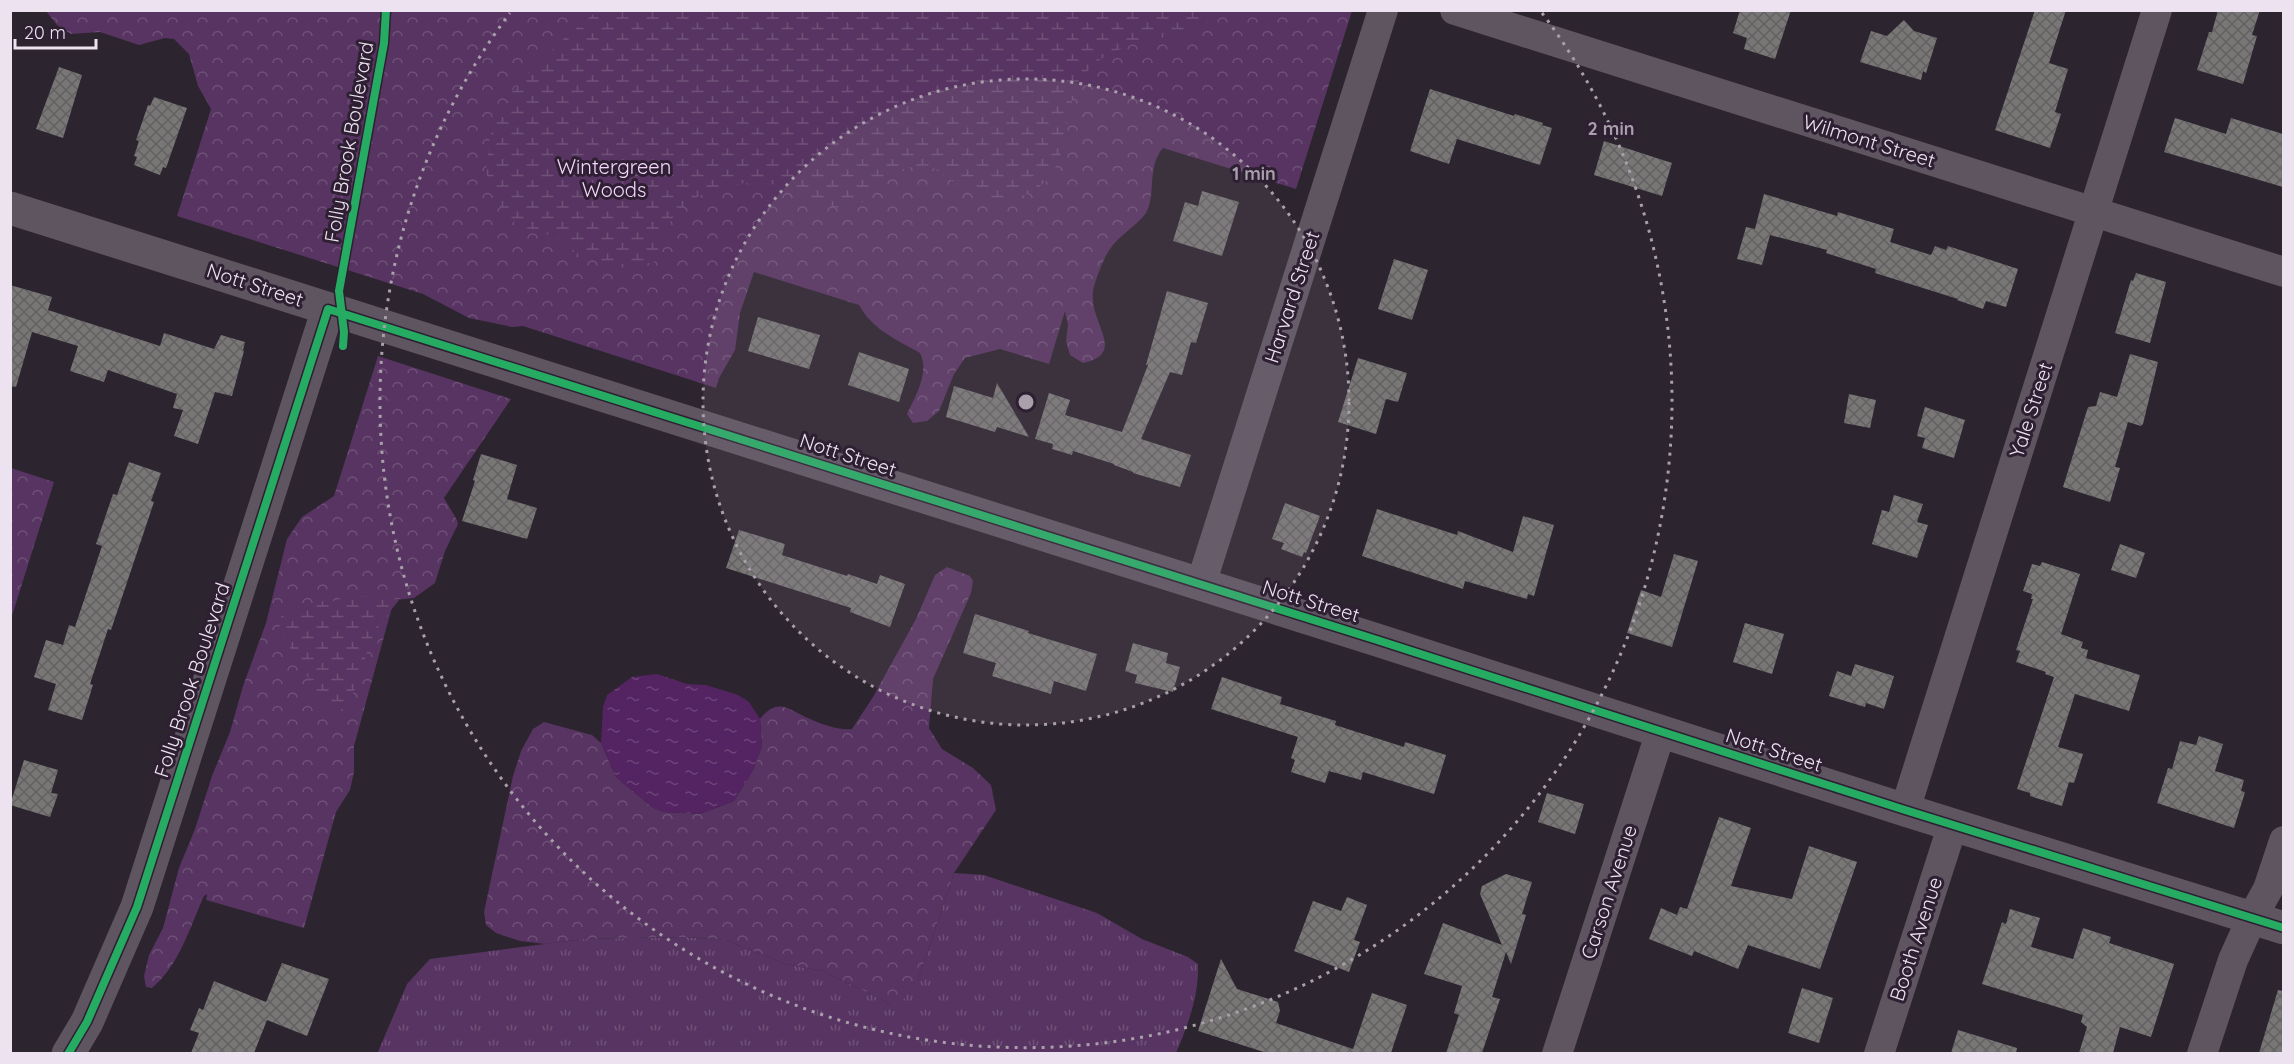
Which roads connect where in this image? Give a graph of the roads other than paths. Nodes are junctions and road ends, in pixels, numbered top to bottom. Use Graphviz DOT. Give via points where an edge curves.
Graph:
graph roads {
  1 [pos="1383,10"];
  2 [pos="1455,10"];
  3 [pos="2157,10"];
  4 [pos="10,208"];
  5 [pos="2094,212"];
  6 [pos="2283,272"];
  7 [pos="328,309"];
  8 [pos="1201,584"];
  9 [pos="1661,731"];
  10 [pos="1905,810"];
  11 [pos="1953,824"];
  12 [pos="2283,841"];
  13 [pos="2252,918"];
  14 [pos="2283,928"];
  15 [pos="68,1053"];
  16 [pos="1557,1053"];
  17 [pos="1879,1053"];
  18 [pos="2202,1053"];
  1 -- 8 [label="street, Harvard Street"];
  2 -- 5 [label="street, Wilmont Street"];
  3 -- 5 [label="street, Yale Street"];
  4 -- 7 [label="street, Nott Street"];
  5 -- 6 [label="street, Wilmont Street"];
  5 -- 10 [label="street, Yale Street"];
  7 -- 8 [label="street, Nott Street"];
  7 -- 15 [label="street, Folly Brook Boulevard" via="137,907 87,1022"];
  8 -- 9 [label="street, Nott Street"];
  9 -- 10 [label="street, Nott Street"];
  9 -- 16 [label="street, Carson Avenue"];
  10 -- 11 [label="street, Nott Street"];
  11 -- 13 [label="street, Nott Street"];
  11 -- 17 [label="street, Booth Avenue"];
  12 -- 13 [label="street" via="2268,889"];
  13 -- 14 [label="street, Nott Street"];
  13 -- 18 [label="street"];
}
